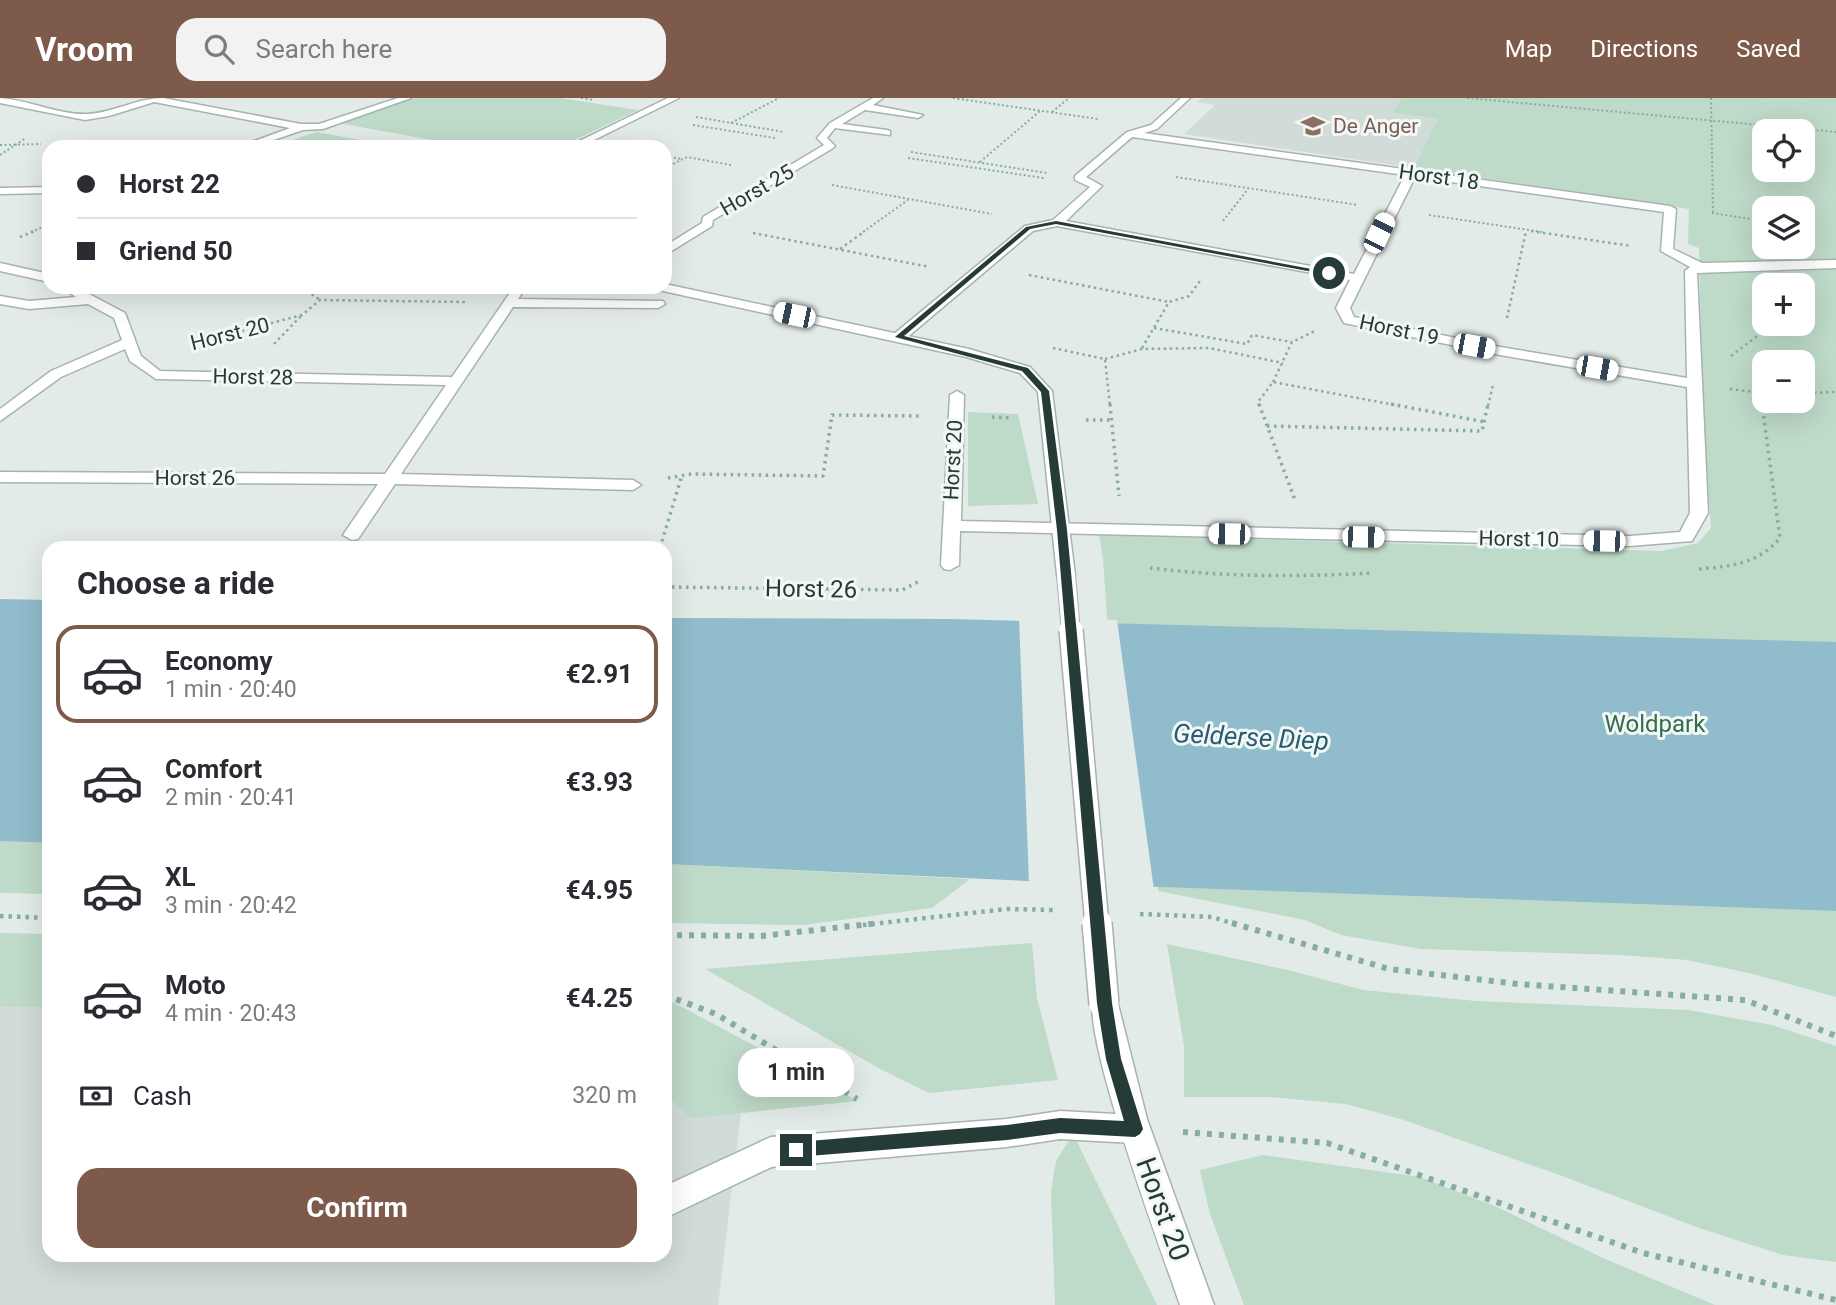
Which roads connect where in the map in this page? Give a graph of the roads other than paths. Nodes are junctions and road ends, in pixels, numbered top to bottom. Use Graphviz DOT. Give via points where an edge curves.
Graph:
graph roads {
  1 [pos="407,98"];
  2 [pos="676,98"];
  3 [pos="879,98"];
  4 [pos="1186,98"];
  5 [pos="156,99"];
  6 [pos="0,100"];
  7 [pos="865,107"];
  8 [pos="918,115"];
  9 [pos="833,125"];
  10 [pos="302,127"];
  11 [pos="887,133"];
  12 [pos="1130,134"];
  13 [pos="264,140"];
  14 [pos="587,140"];
  15 [pos="1412,173"];
  16 [pos="42,190"];
  17 [pos="0,191"];
  18 [pos="1056,223"];
  19 [pos="672,247"];
  20 [pos="1836,264"];
  21 [pos="0,267"];
  22 [pos="1700,267"];
  23 [pos="42,276"];
  24 [pos="1357,278"];
  25 [pos="672,289"];
  26 [pos="79,294"];
  27 [pos="515,294"];
  28 [pos="0,300"];
  29 [pos="90,300"];
  30 [pos="509,303"];
  31 [pos="658,304"];
  32 [pos="899,337"];
  33 [pos="128,342"];
  34 [pos="456,381"];
  35 [pos="1694,384"];
  36 [pos="957,395"];
  37 [pos="0,416"];
  38 [pos="0,477"];
  39 [pos="390,479"];
  40 [pos="633,485"];
  41 [pos="950,526"];
  42 [pos="1062,530"];
  43 [pos="352,536"];
  44 [pos="950,565"];
  45 [pos="1135,1129"];
  46 [pos="672,1199"];
  47 [pos="1197,1305"];
  1 -- 10 [label="street" via="320,127"];
  2 -- 14 [label="street"];
  3 -- 7 [label="street"];
  4 -- 12 [label="street" via="1154,127"];
  5 -- 6 [label="street" via="85,117"];
  5 -- 10 [label="street"];
  7 -- 8 [label="street"];
  7 -- 9 [label="street"];
  9 -- 11 [label="street"];
  9 -- 19 [label="street, Horst 25" via="822,138 830,146 707,219 708,224"];
  10 -- 13 [label="street"];
  12 -- 15 [label="street, Horst 18"];
  12 -- 18 [label="street" via="1079,178 1097,186"];
  15 -- 22 [label="street, Horst 18" via="1670,209 1667,251"];
  15 -- 24 [label="street, Horst 19"];
  16 -- 17 [label="street"];
  18 -- 24 [label="street"];
  18 -- 32 [label="street" via="1028,228"];
  20 -- 22 [label="street"];
  21 -- 23 [label="street"];
  22 -- 35 [label="street, Horst 10" via="1691,271"];
  24 -- 35 [label="street, Horst 19" via="1343,308 1349,320"];
  25 -- 32 [label="street, Horst 20"];
  26 -- 29 [label="street"];
  27 -- 30 [label="street"];
  28 -- 29 [label="street" via="29,305"];
  29 -- 33 [label="street" via="120,316"];
  30 -- 31 [label="street"];
  30 -- 34 [label="street"];
  32 -- 42 [label="street, Horst 20" via="1025,370 1045,391"];
  33 -- 34 [label="street, Horst 28" via="135,358 156,375"];
  33 -- 37 [label="street" via="56,374"];
  34 -- 39 [label="street"];
  35 -- 42 [label="street, Horst 10" via="1699,513 1686,537 1630,541"];
  36 -- 41 [label="street, Horst 20"];
  38 -- 39 [label="street, Horst 26"];
  39 -- 40 [label="street, Horst 26"];
  39 -- 43 [label="street"];
  41 -- 42 [label="street, Horst 20"];
  41 -- 44 [label="street, Horst 20"];
  42 -- 45 [label="street, Horst 20, bridge" via="1104,1003 1114,1059"];
  45 -- 46 [label="street" via="1060,1125 771,1152"];
  45 -- 47 [label="street, Horst 20"];
}
